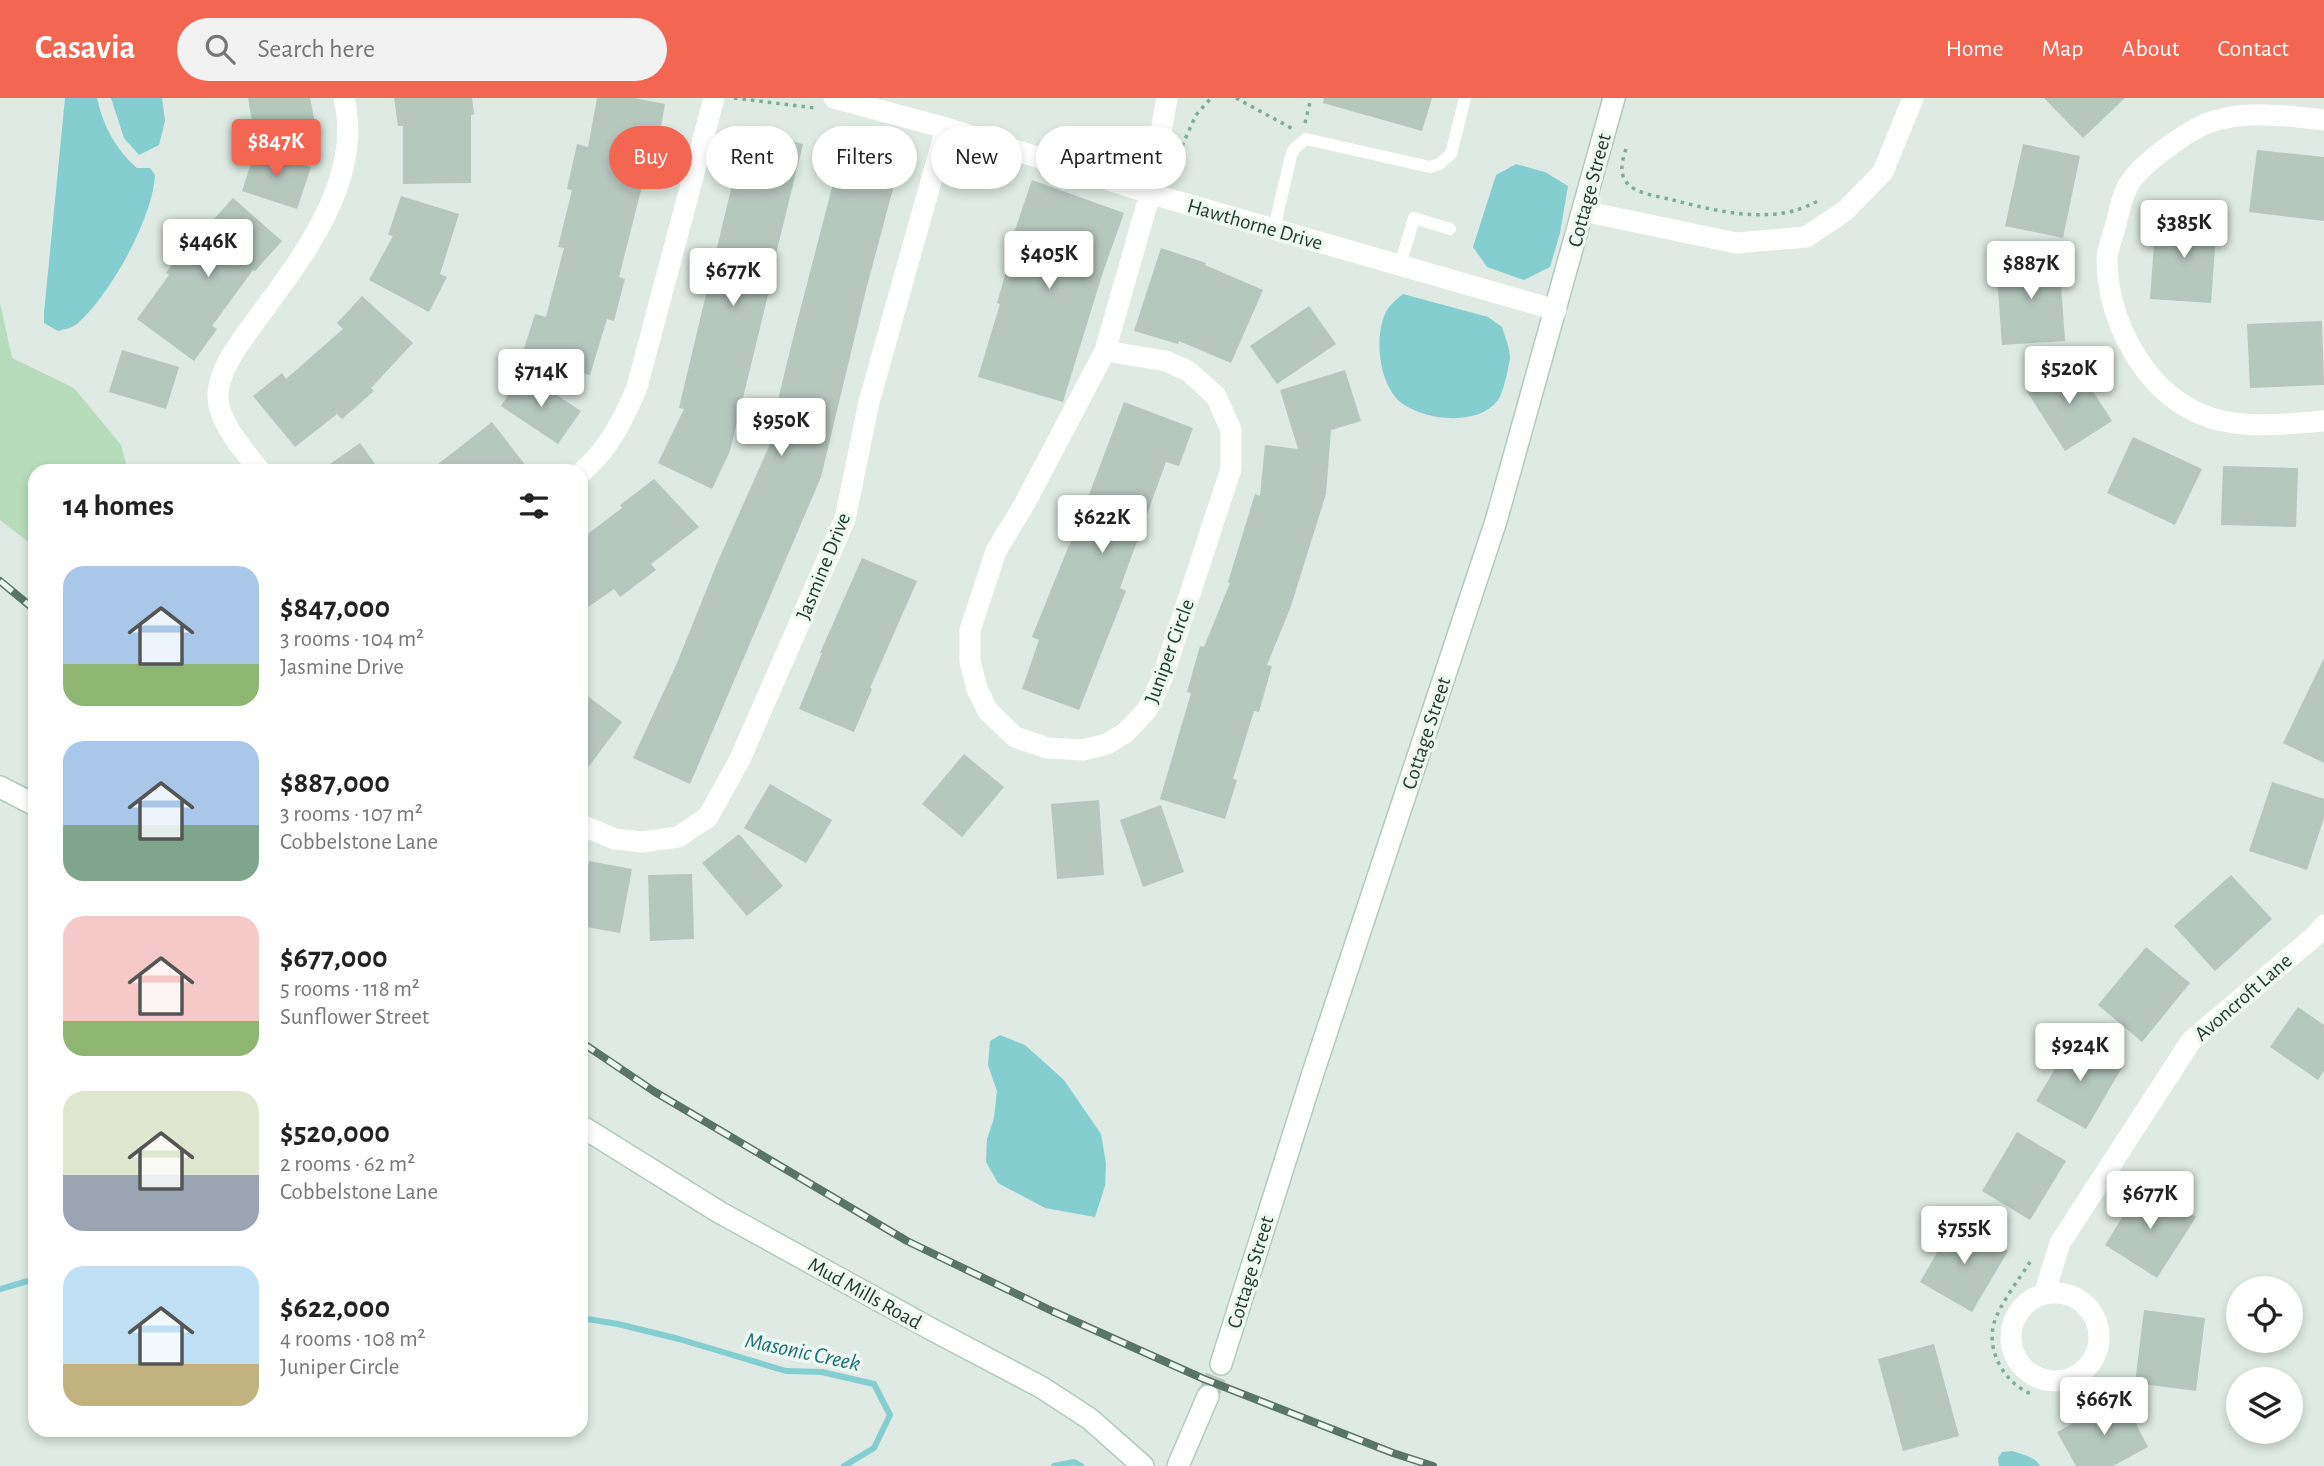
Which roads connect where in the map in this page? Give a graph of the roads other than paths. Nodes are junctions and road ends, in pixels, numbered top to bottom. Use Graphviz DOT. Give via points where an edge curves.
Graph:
graph roads {
  1 [pos="344,98"];
  2 [pos="714,98"];
  3 [pos="1167,98"];
  4 [pos="1465,98"];
  5 [pos="1614,98"];
  6 [pos="1913,98"];
  7 [pos="831,104"];
  8 [pos="2324,120"];
  9 [pos="936,126"];
  10 [pos="1022,153"];
  11 [pos="931,181"];
  12 [pos="1150,194"];
  13 [pos="1583,211"];
  14 [pos="1274,229"];
  15 [pos="1450,229"];
  16 [pos="1400,265"];
  17 [pos="1556,310"];
  18 [pos="1105,351"];
  19 [pos="2324,422"];
  20 [pos="256,464"];
  21 [pos="588,467"];
  22 [pos="0,788"];
  23 [pos="28,802"];
  24 [pos="588,828"];
  25 [pos="2324,925"];
  26 [pos="588,1130"];
  27 [pos="2045,1292"];
  28 [pos="1221,1364"];
  29 [pos="1208,1396"];
  30 [pos="1143,1466"];
  31 [pos="1178,1466"];
  1 -- 20 [label="street" via="347,148 334,195 308,249 223,372 218,394 224,420"];
  2 -- 21 [label="street" via="637,387 618,431"];
  3 -- 12 [label="street, Juniper Circle"];
  4 -- 14 [label="lane" via="1451,154 1430,167 1306,139 1291,156"];
  5 -- 13 [label="street, Cottage Street"];
  6 -- 13 [label="street" via="1883,172 1845,211 1806,237 1735,243"];
  7 -- 9 [label="street, Hawthorne Drive"];
  8 -- 19 [label="street" via="2241,114 2207,123 2170,146 2128,185 2107,257 2116,315 2131,347 2147,372 2173,397 2199,413 2249,426"];
  10 -- 12 [label="street, Hawthorne Drive"];
  11 -- 24 [label="street, Jasmine Drive" via="869,402 845,519 740,759 708,817 678,837 642,842 615,839"];
  12 -- 14 [label="street, Hawthorne Drive"];
  12 -- 18 [label="street, Juniper Circle"];
  13 -- 17 [label="street, Cottage Street"];
  14 -- 16 [label="street, Hawthorne Drive"];
  15 -- 16 [label="lane" via="1414,218"];
  16 -- 17 [label="street, Hawthorne Drive"];
  17 -- 28 [label="street, Cottage Street" via="1496,521"];
  18 -- 18 [label="street, Juniper Circle" via="1166,361 1188,371 1216,396 1231,430 1231,469 1163,680 1147,710 1107,744 1083,750 1047,748 1015,737 988,711 970,662 970,630 996,551"];
  22 -- 23 [label="street"];
  25 -- 27 [label="street, Avoncroft Lane" via="2191,1041 2060,1243"];
  26 -- 30 [label="street, Mud Mills Road" via="719,1212 1041,1387 1090,1419"];
  27 -- 27 [label="street" via="2074,1297 2086,1305 2099,1331 2094,1359 2073,1378 2059,1382 2030,1374 2012,1351 2013,1322 2021,1309"];
  29 -- 31 [label="street"];
}
